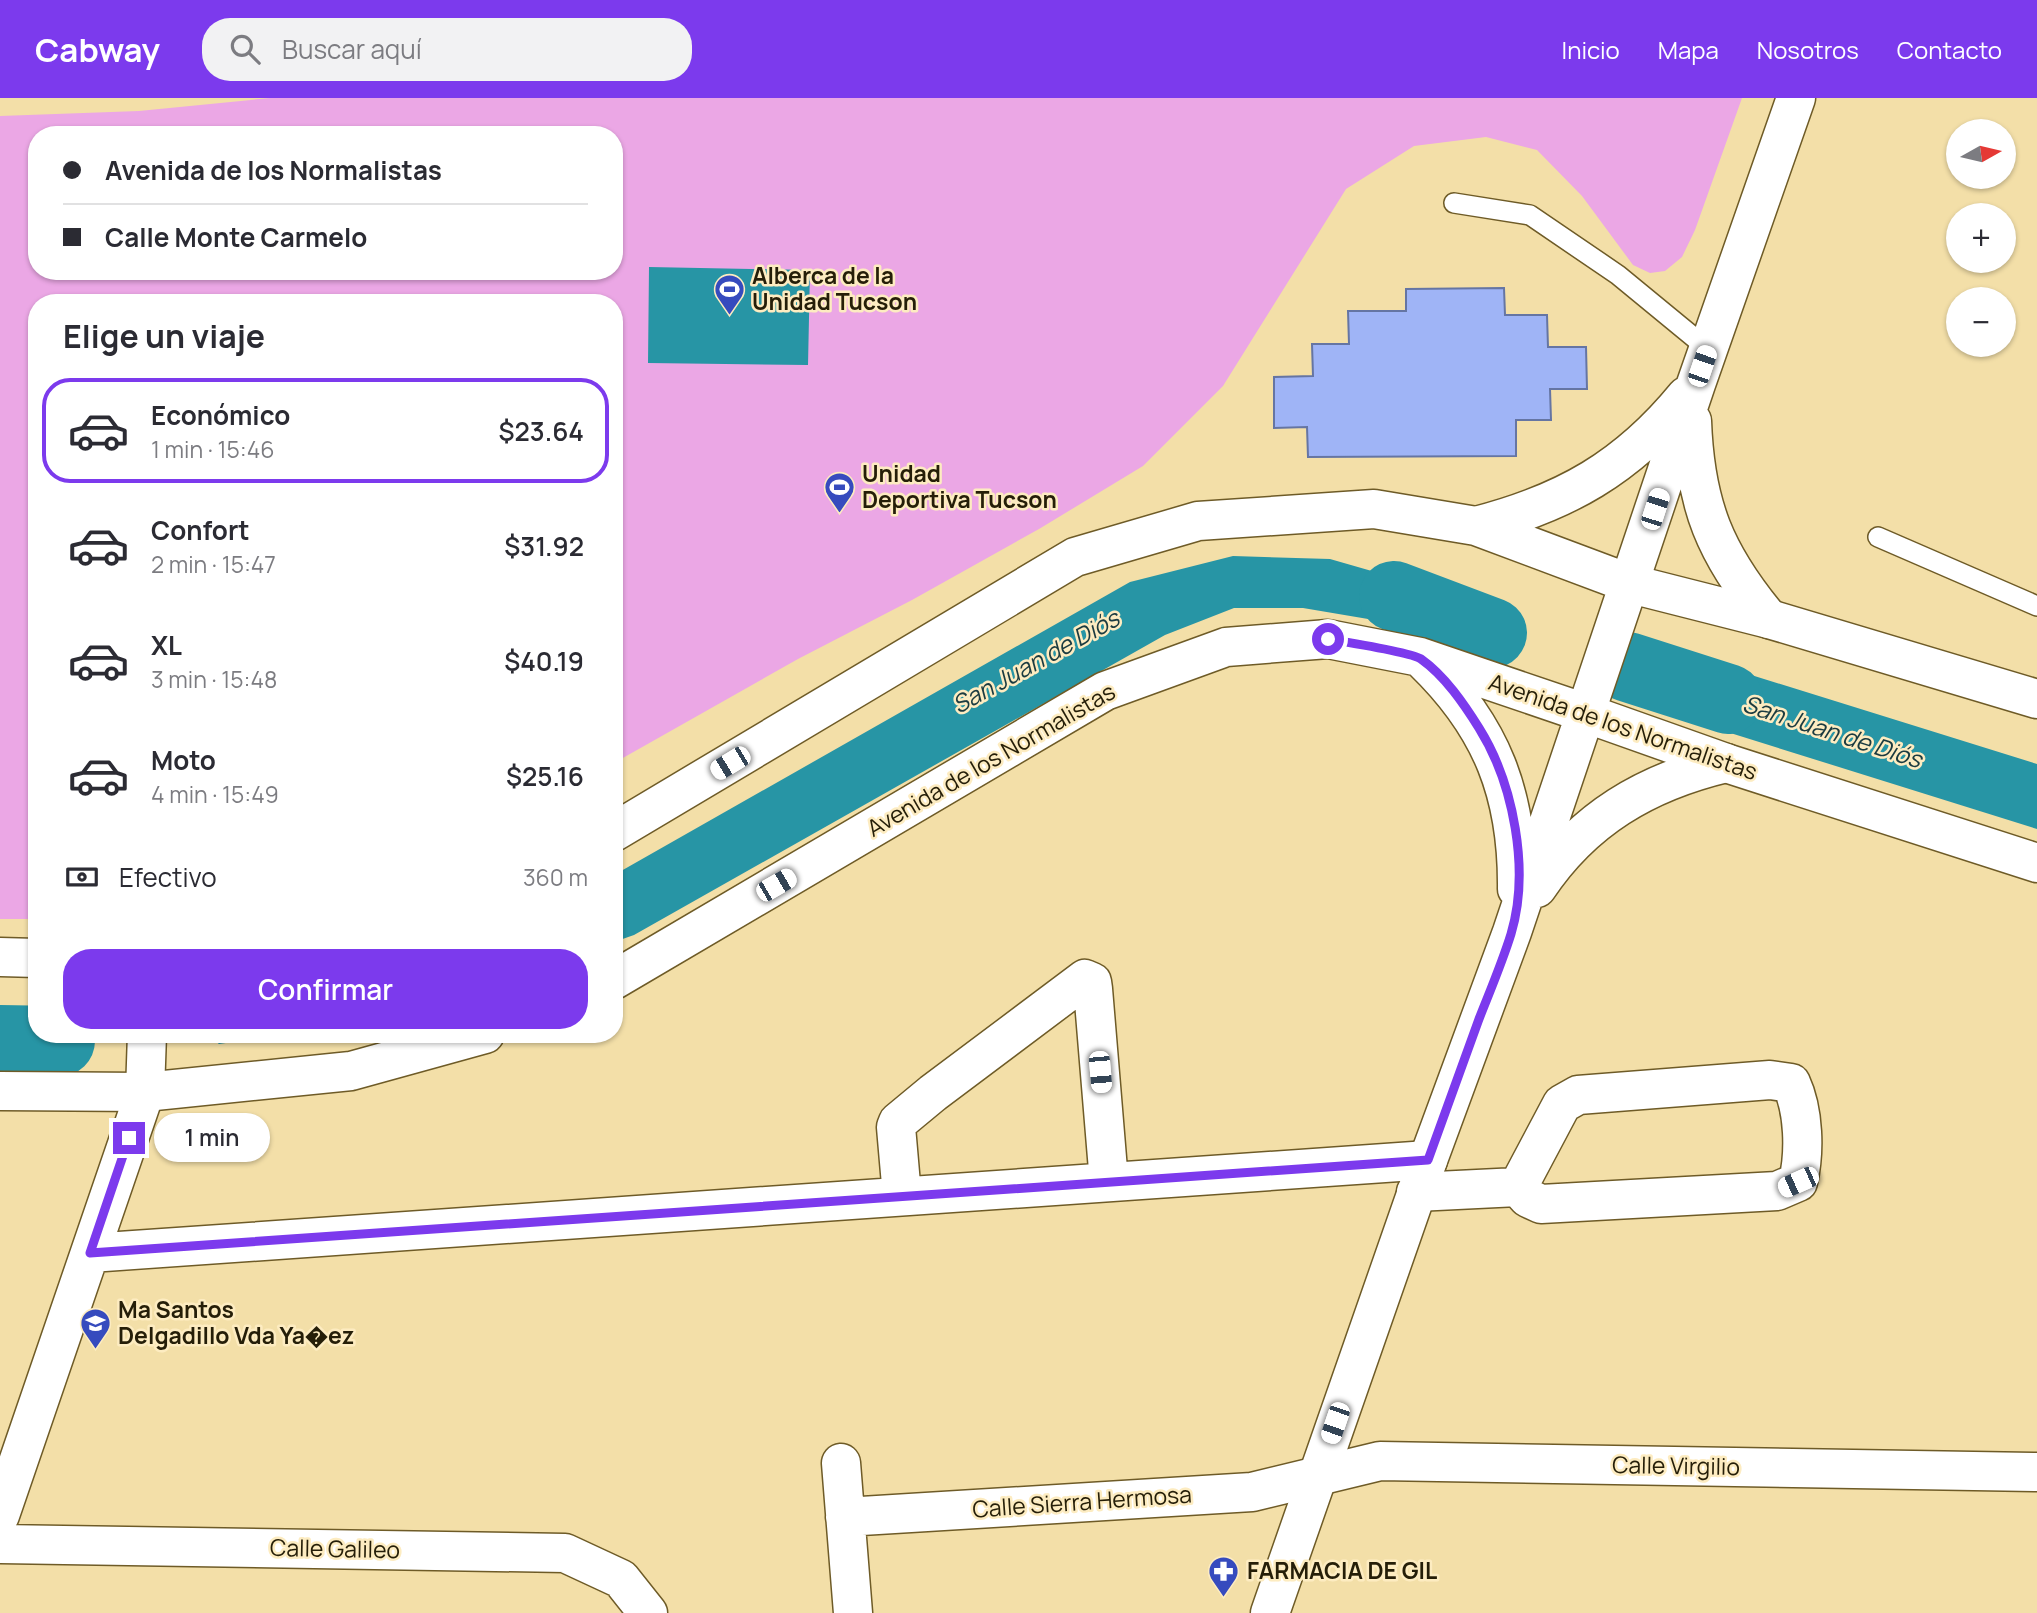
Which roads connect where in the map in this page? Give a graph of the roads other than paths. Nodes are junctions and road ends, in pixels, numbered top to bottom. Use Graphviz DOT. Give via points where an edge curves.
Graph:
graph roads {
  1 [pos="1797,98"];
  2 [pos="1454,203"];
  3 [pos="1702,366"];
  4 [pos="1476,526"];
  5 [pos="1878,537"];
  6 [pos="1631,584"];
  7 [pos="2037,606"];
  8 [pos="1769,619"];
  9 [pos="1420,657"];
  10 [pos="2037,699"];
  11 [pos="1585,713"];
  12 [pos="1726,763"];
  13 [pos="623,827"];
  14 [pos="2037,863"];
  15 [pos="1511,932"];
  16 [pos="0,957"];
  17 [pos="28,958"];
  18 [pos="623,974"];
  19 [pos="147,1043"];
  20 [pos="459,1043"];
  21 [pos="0,1091"];
  22 [pos="145,1092"];
  23 [pos="1422,1176"];
  24 [pos="1109,1182"];
  25 [pos="1518,1187"];
  26 [pos="902,1196"];
  27 [pos="90,1253"];
  28 [pos="841,1463"];
  29 [pos="2037,1472"];
  30 [pos="1317,1475"];
  31 [pos="0,1515"];
  32 [pos="845,1517"];
  33 [pos="0,1544"];
  34 [pos="648,1613"];
  35 [pos="853,1613"];
  36 [pos="1270,1613"];
  1 -- 3 [label="street"];
  2 -- 3 [label="lane" via="1530,215 1618,275"];
  3 -- 4 [label="street" via="1668,418 1600,476 1520,515"];
  3 -- 6 [label="street"];
  3 -- 8 [label="street" via="1692,418 1698,488 1724,557"];
  4 -- 6 [label="street"];
  4 -- 13 [label="street" via="1374,509 1198,521 1075,557"];
  5 -- 7 [label="lane"];
  6 -- 8 [label="street"];
  6 -- 11 [label="street"];
  8 -- 10 [label="street"];
  9 -- 11 [label="street, Avenida de los Normalistas"];
  9 -- 15 [label="street" via="1467,710 1500,772 1518,851"];
  9 -- 18 [label="street, Avenida de los Normalistas" via="1328,639 1226,647 1105,691"];
  11 -- 12 [label="street, Avenida de los Normalistas"];
  11 -- 15 [label="street"];
  12 -- 14 [label="street, Avenida de los Normalistas"];
  12 -- 15 [label="street" via="1660,783 1600,819 1549,870"];
  15 -- 23 [label="street"];
  16 -- 17 [label="street"];
  19 -- 22 [label="street"];
  20 -- 22 [label="street" via="351,1071"];
  21 -- 22 [label="street"];
  22 -- 27 [label="street"];
  23 -- 24 [label="street"];
  23 -- 25 [label="street"];
  23 -- 30 [label="street"];
  24 -- 26 [label="street"];
  24 -- 26 [label="street" via="1093,989 1085,979 898,1122"];
  25 -- 25 [label="street" via="1541,1204 1777,1191 1798,1182 1800,1174 1799,1100 1791,1083 1770,1080 1578,1095 1562,1104"];
  26 -- 27 [label="street"];
  27 -- 31 [label="street"];
  28 -- 32 [label="street"];
  29 -- 30 [label="street, Calle Virgilio" via="1380,1461"];
  30 -- 32 [label="street, Calle Sierra Hermosa" via="1252,1492"];
  30 -- 36 [label="street"];
  32 -- 35 [label="street"];
  33 -- 34 [label="street, Calle Galileo" via="565,1553 621,1579"];
}
